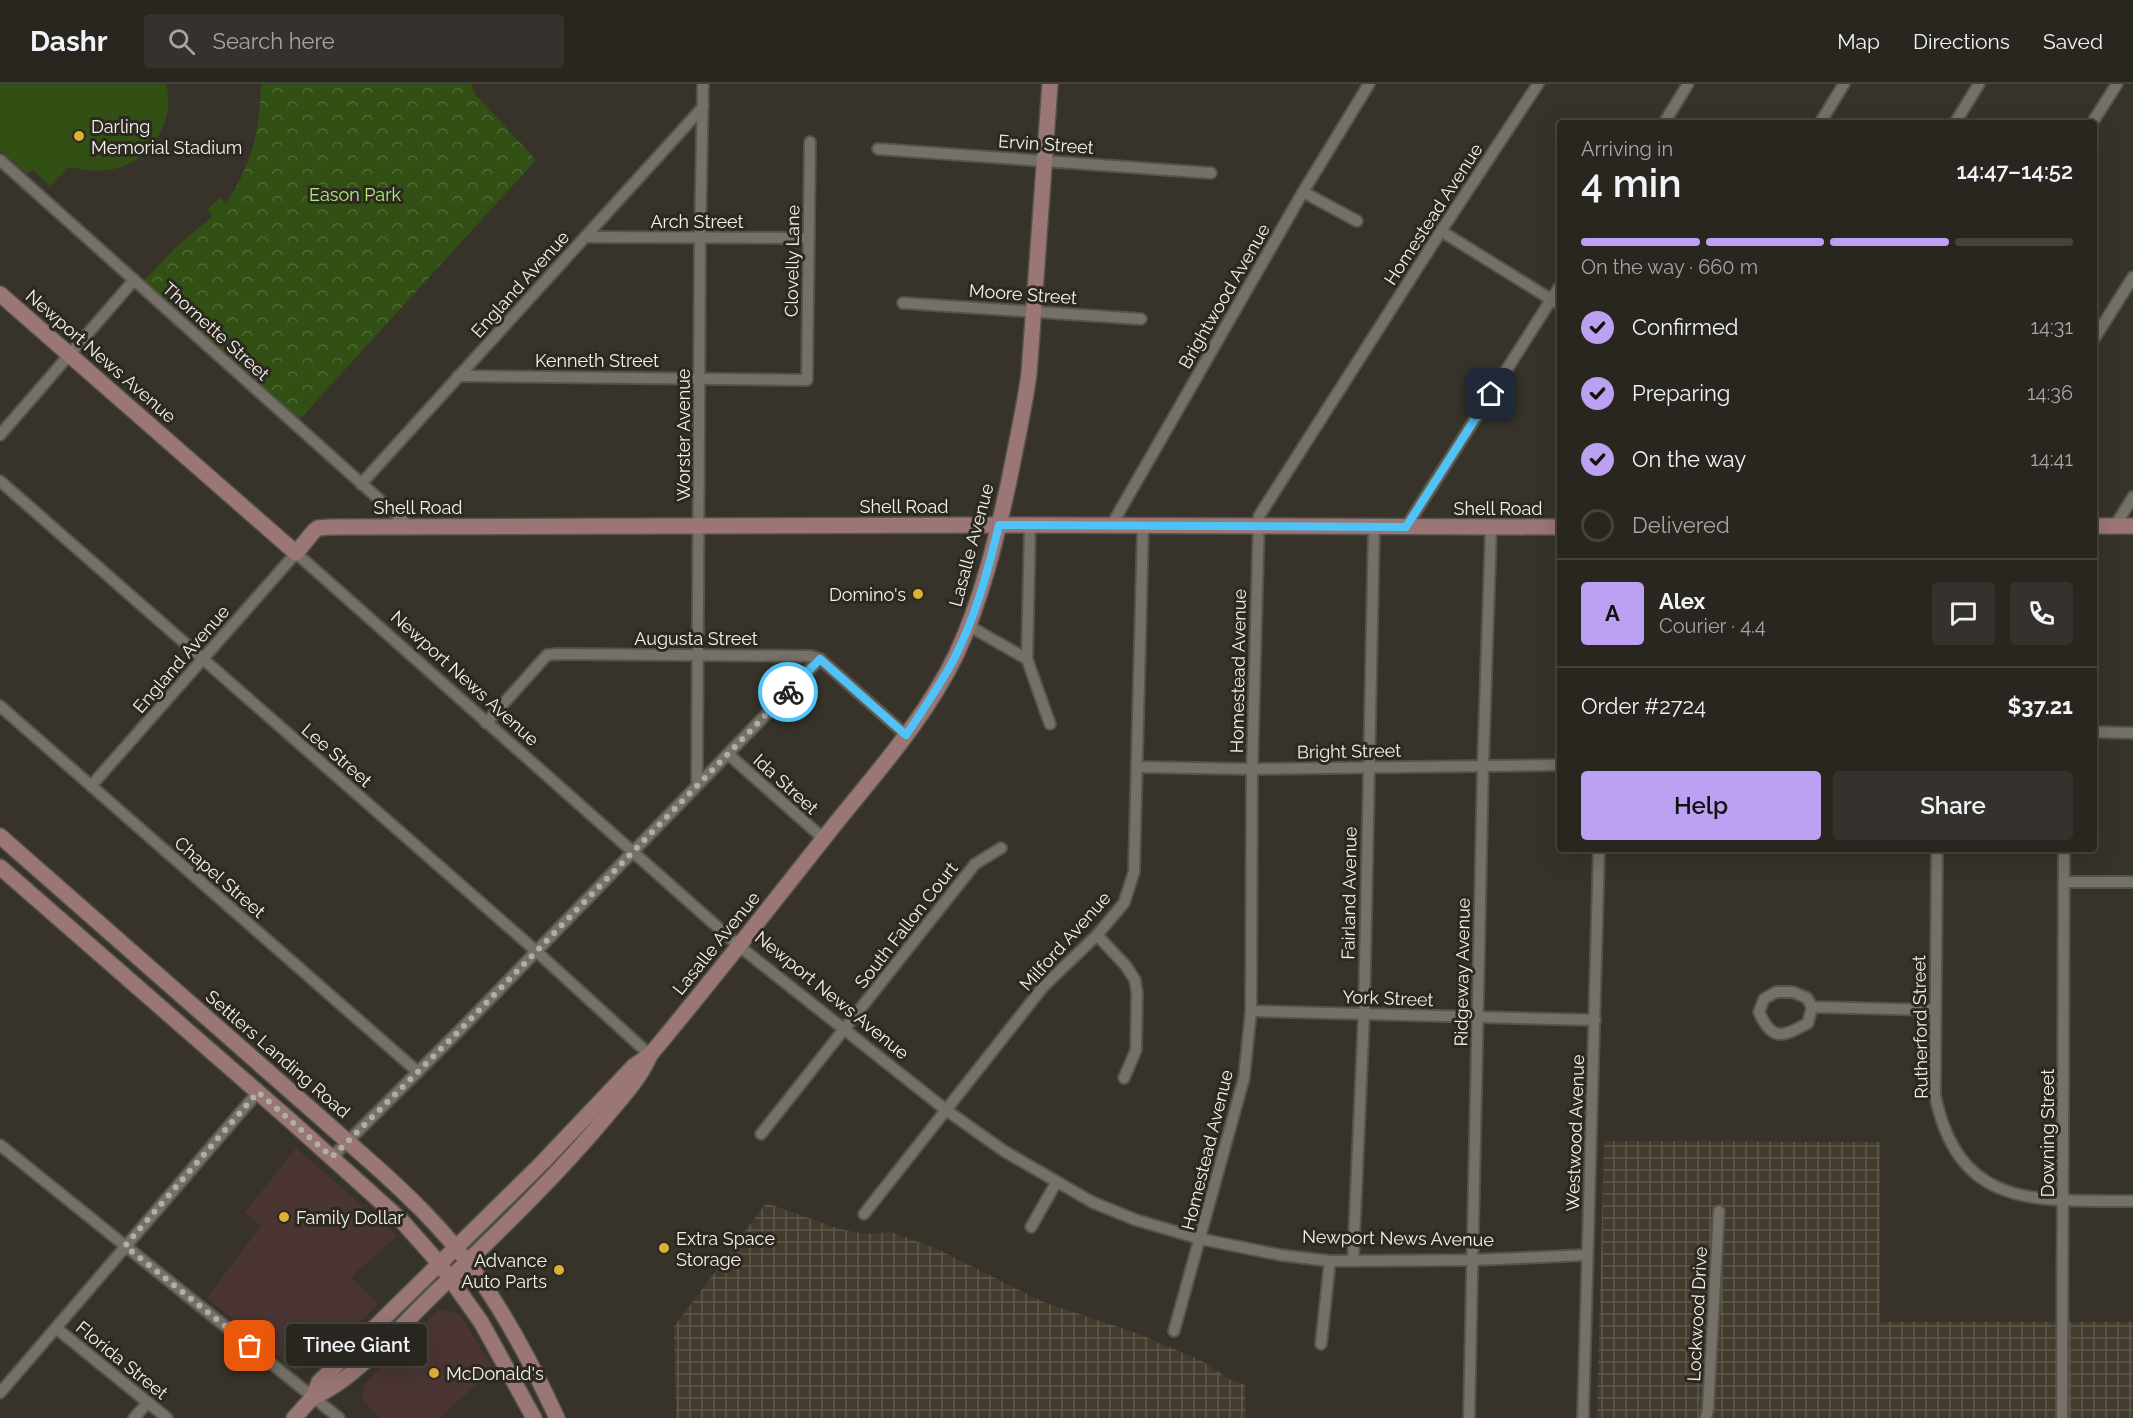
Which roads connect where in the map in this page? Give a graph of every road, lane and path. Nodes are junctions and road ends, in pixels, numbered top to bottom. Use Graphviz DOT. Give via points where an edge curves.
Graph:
graph roads {
  1 [pos="703,84"];
  2 [pos="1050,84"];
  3 [pos="1369,84"];
  4 [pos="1538,84"];
  5 [pos="1688,84"];
  6 [pos="1844,84"];
  7 [pos="1979,84"];
  8 [pos="2116,84"];
  9 [pos="703,108"];
  10 [pos="1666,120"];
  11 [pos="1822,120"];
  12 [pos="1957,120"];
  13 [pos="2094,120"];
  14 [pos="810,142"];
  15 [pos="878,149"];
  16 [pos="0,160"];
  17 [pos="1043,161"];
  18 [pos="1211,173"];
  19 [pos="1303,192"];
  20 [pos="1357,221"];
  21 [pos="1441,231"];
  22 [pos="585,237"];
  23 [pos="700,238"];
  24 [pos="809,238"];
  25 [pos="2133,277"];
  26 [pos="134,280"];
  27 [pos="0,294"];
  28 [pos="1556,302"];
  29 [pos="903,303"];
  30 [pos="1034,311"];
  31 [pos="1141,319"];
  32 [pos="2097,334"];
  33 [pos="69,355"];
  34 [pos="458,376"];
  35 [pos="700,378"];
  36 [pos="807,380"];
  37 [pos="0,435"];
  38 [pos="0,481"];
  39 [pos="361,484"];
  40 [pos="2133,496"];
  41 [pos="999,525"];
  42 [pos="410,526"];
  43 [pos="699,526"];
  44 [pos="1030,526"];
  45 [pos="1111,526"];
  46 [pos="1143,526"];
  47 [pos="1258,526"];
  48 [pos="1374,526"];
  49 [pos="2097,526"];
  50 [pos="2115,526"];
  51 [pos="2133,526"];
  52 [pos="1406,527"];
  53 [pos="1557,527"];
  54 [pos="1491,528"];
  55 [pos="296,553"];
  56 [pos="969,626"];
  57 [pos="697,655"];
  58 [pos="202,658"];
  59 [pos="820,659"];
  60 [pos="1027,659"];
  61 [pos="0,706"];
  62 [pos="486,723"];
  63 [pos="1050,724"];
  64 [pos="2097,732"];
  65 [pos="2133,733"];
  66 [pos="906,735"];
  67 [pos="728,754"];
  68 [pos="1483,765"];
  69 [pos="1557,765"];
  70 [pos="1368,766"];
  71 [pos="1138,767"];
  72 [pos="1252,769"];
  73 [pos="697,785"];
  74 [pos="91,786"];
  75 [pos="0,836"];
  76 [pos="824,839"];
  77 [pos="1001,848"];
  78 [pos="633,851"];
  79 [pos="1599,852"];
  80 [pos="1937,852"];
  81 [pos="2064,852"];
  82 [pos="0,867"];
  83 [pos="2064,882"];
  84 [pos="2133,882"];
  85 [pos="1097,935"];
  86 [pos="740,946"];
  87 [pos="536,951"];
  88 [pos="1812,1007"];
  89 [pos="1935,1010"];
  90 [pos="1251,1011"];
  91 [pos="1364,1014"];
  92 [pos="1477,1017"];
  93 [pos="1595,1020"];
  94 [pos="844,1030"];
  95 [pos="650,1055"];
  96 [pos="418,1072"];
  97 [pos="1124,1078"];
  98 [pos="258,1092"];
  99 [pos="946,1110"];
  100 [pos="761,1134"];
  101 [pos="348,1141"];
  102 [pos="0,1145"];
  103 [pos="332,1157"];
  104 [pos="1056,1183"];
  105 [pos="2063,1200"];
  106 [pos="2133,1201"];
  107 [pos="1719,1211"];
  108 [pos="864,1214"];
  109 [pos="1031,1227"];
  110 [pos="1201,1239"];
  111 [pos="125,1246"];
  112 [pos="456,1247"];
  113 [pos="1587,1255"];
  114 [pos="1473,1260"];
  115 [pos="1330,1261"];
  116 [pos="1353,1261"];
  117 [pos="467,1262"];
  118 [pos="439,1263"];
  119 [pos="450,1278"];
  120 [pos="56,1328"];
  121 [pos="1174,1331"];
  122 [pos="1321,1344"];
  123 [pos="0,1393"];
  124 [pos="313,1397"];
  125 [pos="148,1402"];
  126 [pos="134,1418"];
  127 [pos="167,1418"];
  128 [pos="294,1418"];
  129 [pos="339,1418"];
  130 [pos="534,1418"];
  131 [pos="557,1418"];
  132 [pos="1469,1418"];
  133 [pos="1583,1418"];
  134 [pos="1706,1418"];
  135 [pos="2062,1418"];
  1 -- 9 [label="street, Worster Avenue"];
  2 -- 17 [label="main road, Lasalle Avenue"];
  3 -- 19 [label="street, Brightwood Avenue"];
  4 -- 21 [label="street, Homestead Avenue"];
  5 -- 10 [label="street"];
  6 -- 11 [label="street"];
  7 -- 12 [label="street"];
  8 -- 13 [label="street"];
  9 -- 22 [label="street, England Avenue"];
  9 -- 23 [label="street, Worster Avenue"];
  14 -- 24 [label="street, Clovelly Lane"];
  15 -- 17 [label="street, Ervin Street"];
  16 -- 26 [label="street, Thornette Street"];
  17 -- 18 [label="street, Ervin Street"];
  17 -- 30 [label="main road, Lasalle Avenue"];
  19 -- 20 [label="street"];
  19 -- 45 [label="street, Brightwood Avenue"];
  21 -- 28 [label="street"];
  21 -- 47 [label="street, Homestead Avenue" via="1265,506"];
  22 -- 23 [label="street, Arch Street"];
  22 -- 34 [label="street, England Avenue"];
  23 -- 24 [label="street, Arch Street"];
  23 -- 35 [label="street, Worster Avenue"];
  24 -- 36 [label="street, Clovelly Lane"];
  25 -- 32 [label="street"];
  26 -- 33 [label="street"];
  26 -- 39 [label="street, Thornette Street"];
  27 -- 33 [label="main road, Newport News Avenue"];
  28 -- 52 [label="street"];
  29 -- 30 [label="street, Moore Street"];
  30 -- 31 [label="street, Moore Street"];
  30 -- 41 [label="main road, Lasalle Avenue" via="1023,412"];
  33 -- 37 [label="street"];
  33 -- 55 [label="main road, Newport News Avenue"];
  34 -- 35 [label="street, Kenneth Street"];
  34 -- 39 [label="street, England Avenue"];
  35 -- 36 [label="street, Kenneth Street"];
  35 -- 43 [label="street, Worster Avenue"];
  38 -- 58 [label="street, Lee Street"];
  39 -- 42 [label="street, Thornette Street"];
  40 -- 50 [label="street"];
  41 -- 43 [label="main road, Shell Road"];
  41 -- 44 [label="main road, Shell Road"];
  41 -- 56 [label="main road, Lasalle Avenue"];
  42 -- 43 [label="main road, Shell Road"];
  42 -- 55 [label="main road, Shell Road" via="318,528"];
  43 -- 57 [label="street, Worster Avenue"];
  44 -- 45 [label="main road, Shell Road"];
  44 -- 60 [label="street"];
  45 -- 46 [label="main road, Shell Road"];
  46 -- 47 [label="main road, Shell Road"];
  46 -- 71 [label="street, Milford Avenue"];
  47 -- 48 [label="main road, Shell Road"];
  47 -- 72 [label="street, Homestead Avenue"];
  48 -- 52 [label="main road, Shell Road"];
  48 -- 70 [label="street, Fairland Avenue"];
  49 -- 50 [label="main road"];
  50 -- 51 [label="main road"];
  52 -- 54 [label="main road, Shell Road"];
  53 -- 54 [label="main road, Shell Road"];
  54 -- 68 [label="street, Ridgeway Avenue"];
  55 -- 58 [label="street, England Avenue"];
  55 -- 62 [label="street, Newport News Avenue"];
  56 -- 60 [label="street"];
  56 -- 66 [label="main road, Lasalle Avenue" via="933,696"];
  57 -- 59 [label="street, Augusta Street"];
  57 -- 62 [label="street, Augusta Street" via="548,655"];
  57 -- 73 [label="street, Worster Avenue"];
  58 -- 74 [label="street, England Avenue"];
  58 -- 87 [label="street, Lee Street"];
  59 -- 66 [label="street"];
  59 -- 67 [label="street"];
  60 -- 63 [label="street"];
  61 -- 74 [label="street, Chapel Street"];
  62 -- 78 [label="street, Newport News Avenue"];
  64 -- 65 [label="street"];
  66 -- 76 [label="main road, Lasalle Avenue"];
  67 -- 73 [label="street"];
  67 -- 76 [label="street, Ida Street"];
  68 -- 69 [label="street, Bright Street"];
  68 -- 70 [label="street, Bright Street"];
  68 -- 92 [label="street, Ridgeway Avenue"];
  70 -- 72 [label="street, Bright Street"];
  70 -- 91 [label="street, Fairland Avenue"];
  71 -- 72 [label="street, Bright Street"];
  71 -- 85 [label="street, Milford Avenue" via="1134,872 1124,903"];
  72 -- 90 [label="street, Homestead Avenue"];
  73 -- 78 [label="street"];
  74 -- 96 [label="street, Chapel Street"];
  75 -- 101 [label="main road, Settlers Landing Road"];
  76 -- 86 [label="main road, Lasalle Avenue"];
  77 -- 94 [label="street, South Fallon Court" via="975,864"];
  78 -- 86 [label="street, Newport News Avenue"];
  78 -- 87 [label="street"];
  79 -- 93 [label="street, Westwood Avenue"];
  80 -- 89 [label="street, Rutherford Street"];
  81 -- 83 [label="street, Downing Street"];
  82 -- 98 [label="main road"];
  83 -- 84 [label="street"];
  83 -- 105 [label="street, Downing Street"];
  85 -- 97 [label="street" via="1135,980 1137,1050"];
  85 -- 99 [label="street, Milford Avenue" via="1043,987"];
  86 -- 94 [label="street, Newport News Avenue"];
  86 -- 95 [label="main road, Lasalle Avenue"];
  87 -- 95 [label="street, Lee Street"];
  87 -- 96 [label="street"];
  88 -- 88 [label="street" via="1808,1023 1790,1033 1778,1034 1768,1029 1759,1012 1764,999 1776,992 1793,992 1807,998"];
  88 -- 89 [label="street"];
  89 -- 105 [label="street, Rutherford Street" via="1935,1095 1951,1144 1971,1171 1996,1188 2028,1198"];
  90 -- 91 [label="street, York Street"];
  90 -- 110 [label="street, Homestead Avenue" via="1244,1078"];
  91 -- 92 [label="street, York Street"];
  91 -- 116 [label="street, Fairland Avenue"];
  92 -- 93 [label="street, York Street"];
  92 -- 114 [label="street, Ridgeway Avenue"];
  93 -- 113 [label="street, Westwood Avenue"];
  94 -- 99 [label="street, Newport News Avenue"];
  94 -- 100 [label="street, South Fallon Court"];
  95 -- 112 [label="main road, Lasalle Avenue" via="634,1066"];
  95 -- 117 [label="main road, Lasalle Avenue" via="643,1072 582,1146"];
  96 -- 101 [label="street"];
  98 -- 103 [label="main road"];
  98 -- 111 [label="street"];
  99 -- 104 [label="street, Newport News Avenue"];
  99 -- 108 [label="street, Milford Avenue"];
  101 -- 103 [label="street"];
  101 -- 112 [label="main road, Settlers Landing Road"];
  102 -- 111 [label="street"];
  103 -- 118 [label="main road" via="393,1213"];
  104 -- 109 [label="street"];
  104 -- 110 [label="street, Newport News Avenue" via="1125,1215"];
  105 -- 106 [label="street, Rutherford Street"];
  105 -- 135 [label="street, Downing Street"];
  107 -- 134 [label="street, Lockwood Drive"];
  110 -- 115 [label="street, Newport News Avenue"];
  110 -- 121 [label="street, Homestead Avenue"];
  111 -- 120 [label="street"];
  111 -- 124 [label="street"];
  112 -- 117 [label="main road, Settlers Landing Road"];
  112 -- 118 [label="main road, Lasalle Avenue"];
  113 -- 114 [label="street, Newport News Avenue"];
  113 -- 133 [label="street, Westwood Avenue"];
  114 -- 116 [label="street, Newport News Avenue"];
  114 -- 132 [label="street, Ridgeway Avenue"];
  115 -- 116 [label="street, Newport News Avenue"];
  115 -- 122 [label="street"];
  117 -- 119 [label="main road, Lasalle Avenue"];
  117 -- 131 [label="main road, Settlers Landing Road" via="514,1332"];
  118 -- 119 [label="main road"];
  118 -- 124 [label="main road, Lasalle Avenue" via="319,1382"];
  119 -- 124 [label="main road, Lasalle Avenue" via="366,1359 327,1391"];
  119 -- 130 [label="main road" via="482,1322"];
  120 -- 123 [label="street"];
  120 -- 125 [label="street, Florida Street"];
  124 -- 128 [label="main road, Lasalle Avenue"];
  124 -- 129 [label="street"];
  125 -- 126 [label="street"];
  125 -- 127 [label="street, Florida Street"];
}
